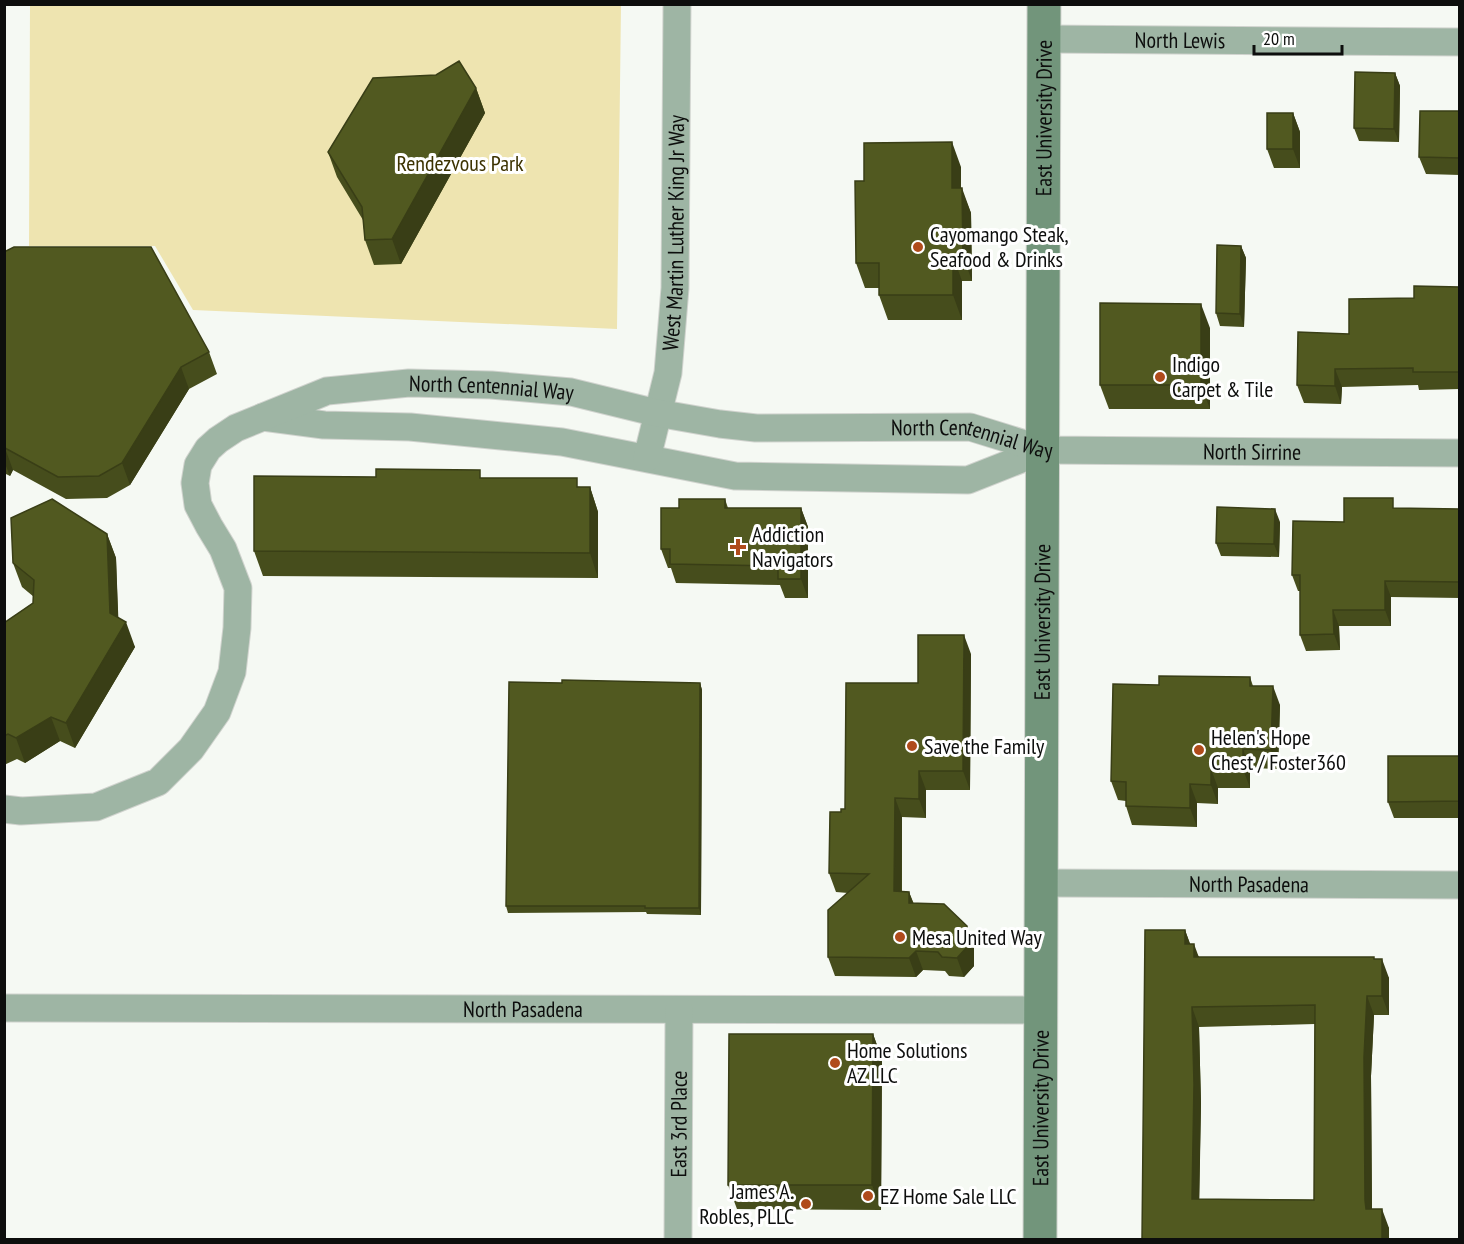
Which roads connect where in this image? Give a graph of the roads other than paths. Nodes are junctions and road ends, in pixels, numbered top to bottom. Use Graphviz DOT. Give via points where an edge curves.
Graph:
graph roads {
  1 [pos="677,4"];
  2 [pos="1044,4"];
  3 [pos="1044,39"];
  4 [pos="1460,42"];
  5 [pos="657,413"];
  6 [pos="262,417"];
  7 [pos="1044,450"];
  8 [pos="1460,453"];
  9 [pos="646,458"];
  10 [pos="4,809"];
  11 [pos="1041,883"];
  12 [pos="1460,885"];
  13 [pos="4,1008"];
  14 [pos="679,1010"];
  15 [pos="1041,1010"];
  16 [pos="678,1239"];
  17 [pos="1040,1239"];
  1 -- 5 [label="street, West Martin Luther King Jr Way" via="675,288 668,373"];
  2 -- 3 [label="main road, East University Drive"];
  3 -- 4 [label="street, North Lewis"];
  3 -- 7 [label="main road, East University Drive"];
  5 -- 6 [label="street, North Centennial Way" via="571,392 409,383 327,391"];
  5 -- 7 [label="street, North Centennial Way" via="756,428 970,428"];
  5 -- 9 [label="street, West Martin Luther King Jr Way"];
  6 -- 9 [label="street, North Centennial Way" via="562,442"];
  6 -- 10 [label="street, North Centennial Way" via="236,428 208,449 198,465 195,483 198,505 223,549 238,588 232,672 217,712 190,749 158,782 96,807"];
  7 -- 8 [label="street, North Sirrine"];
  7 -- 9 [label="street, North Centennial Way" via="968,480 735,476"];
  7 -- 11 [label="main road, East University Drive"];
  11 -- 12 [label="street, North Pasadena"];
  11 -- 15 [label="main road, East University Drive"];
  13 -- 14 [label="street, North Pasadena"];
  14 -- 15 [label="street, North Pasadena"];
  14 -- 16 [label="street, East 3rd Place"];
  15 -- 17 [label="main road, East University Drive"];
}
